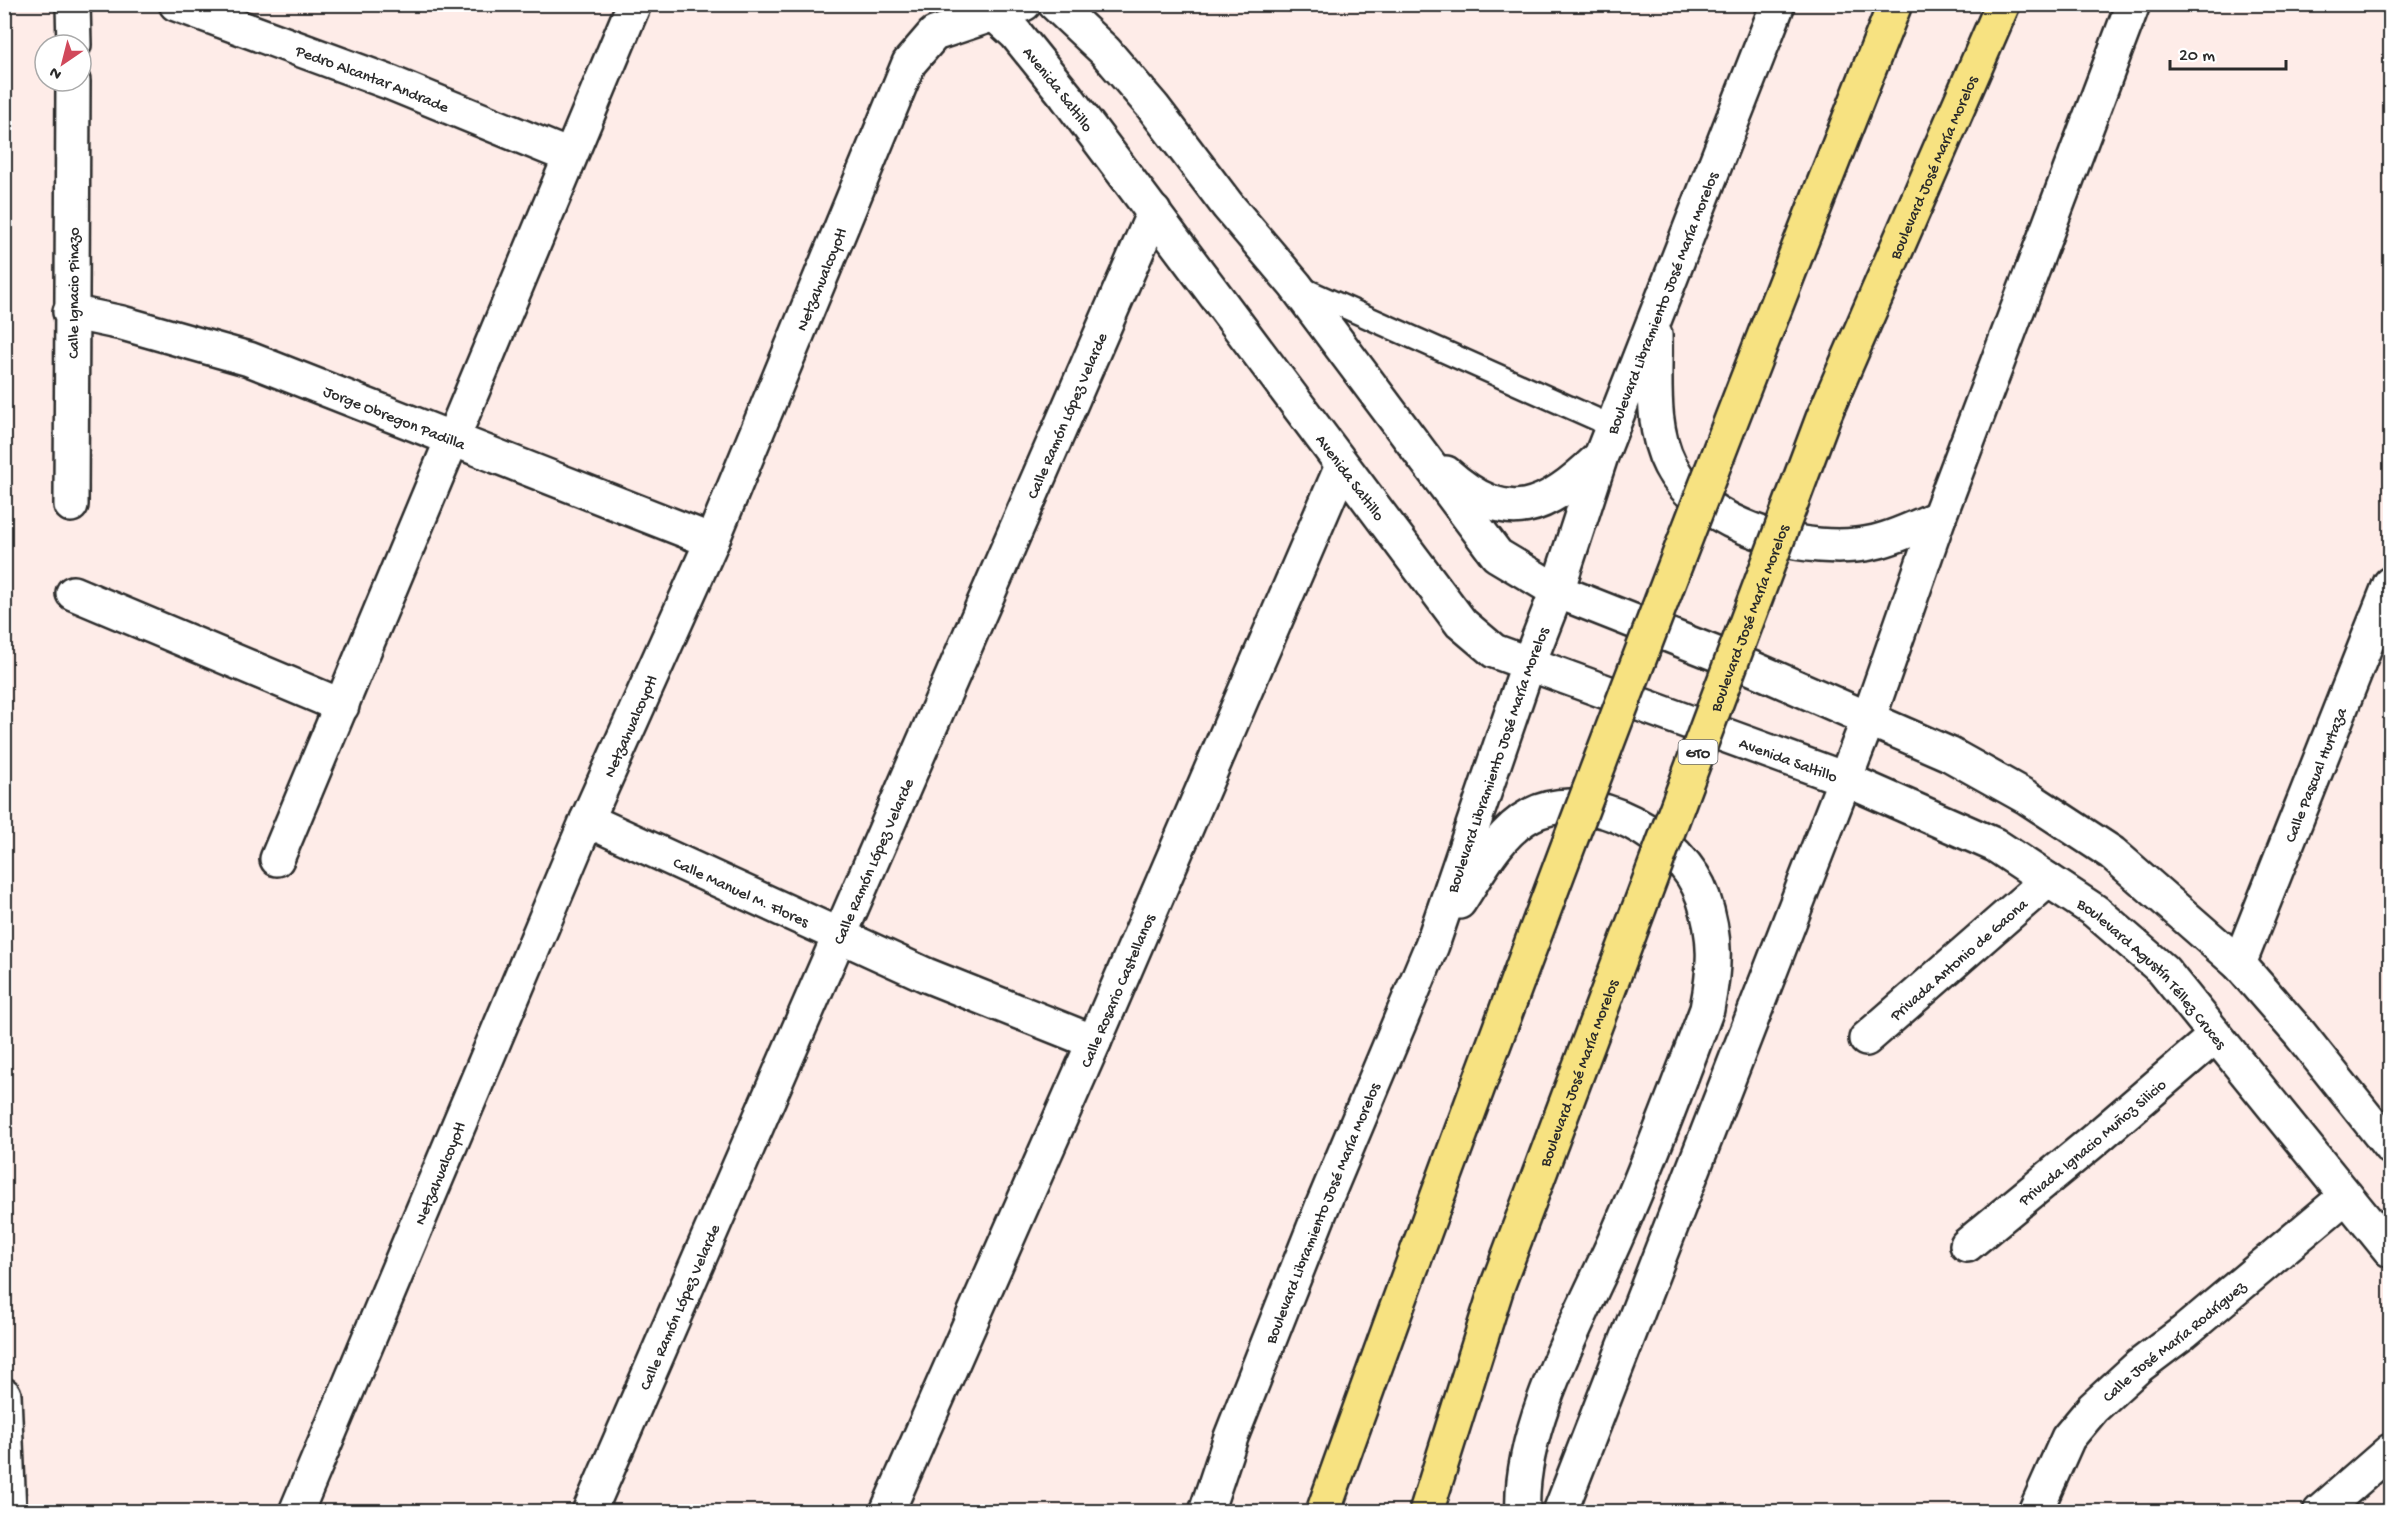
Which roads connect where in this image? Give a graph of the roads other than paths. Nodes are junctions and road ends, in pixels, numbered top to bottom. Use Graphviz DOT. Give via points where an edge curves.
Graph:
graph roads {
  1 [pos="73,4"];
  2 [pos="176,4"];
  3 [pos="634,4"];
  4 [pos="1055,4"];
  5 [pos="1778,4"];
  6 [pos="1895,4"];
  7 [pos="2003,4"];
  8 [pos="2133,4"];
  9 [pos="1000,8"];
  10 [pos="74,33"];
  11 [pos="73,93"];
  12 [pos="569,156"];
  13 [pos="1154,212"];
  14 [pos="1295,285"];
  15 [pos="70,312"];
  16 [pos="1654,320"];
  17 [pos="1407,438"];
  18 [pos="453,440"];
  19 [pos="1607,442"];
  20 [pos="1342,466"];
  21 [pos="71,505"];
  22 [pos="1939,517"];
  23 [pos="712,542"];
  24 [pos="2391,584"];
  25 [pos="1557,591"];
  26 [pos="73,593"];
  27 [pos="1528,665"];
  28 [pos="342,706"];
  29 [pos="1868,720"];
  30 [pos="1845,779"];
  31 [pos="587,820"];
  32 [pos="277,859"];
  33 [pos="2048,880"];
  34 [pos="839,934"];
  35 [pos="1432,945"];
  36 [pos="2239,964"];
  37 [pos="2215,1036"];
  38 [pos="1866,1039"];
  39 [pos="1094,1042"];
  40 [pos="2391,1147"];
  41 [pos="2346,1196"];
  42 [pos="1967,1245"];
  43 [pos="2391,1250"];
  44 [pos="4,1395"];
  45 [pos="2391,1450"];
  46 [pos="9,1512"];
  47 [pos="296,1512"];
  48 [pos="589,1512"];
  49 [pos="887,1512"];
  50 [pos="1206,1512"];
  51 [pos="1323,1512"];
  52 [pos="1426,1512"];
  53 [pos="1523,1512"];
  54 [pos="1560,1512"];
  55 [pos="2035,1512"];
  56 [pos="2320,1512"];
  1 -- 10 [label="street"];
  2 -- 12 [label="street, Pedro Alcantar Andrade" via="391,83"];
  3 -- 12 [label="street"];
  4 -- 14 [label="street" via="1105,51 1153,107 1227,206"];
  5 -- 16 [label="street, Boulevard Libramiento José María Morelos"];
  6 -- 51 [label="main road, bridge" via="1748,375 1445,1171"];
  7 -- 52 [label="main road, Boulevard José María Morelos / GTO, bridge" via="1823,418 1497,1287"];
  8 -- 22 [label="street"];
  9 -- 13 [label="street, Avenida Saltillo"];
  9 -- 23 [label="street, Netzahualcoyotl" via="934,34 909,63"];
  11 -- 15 [label="street, Calle Ignacio Pinazo"];
  12 -- 18 [label="street"];
  13 -- 20 [label="street, Avenida Saltillo"];
  13 -- 34 [label="street, Calle Ramón López Velarde"];
  14 -- 17 [label="street"];
  14 -- 19 [label="lane"];
  15 -- 18 [label="street, Jorge Obregon Padilla" via="249,359"];
  15 -- 21 [label="street, Calle Ignacio Pinazo"];
  16 -- 19 [label="street, Boulevard Libramiento José María Morelos"];
  16 -- 22 [label="street" via="1658,429 1670,465 1689,494 1714,513 1800,543 1843,545 1875,542"];
  17 -- 19 [label="street" via="1454,480 1502,507 1526,506 1568,488"];
  17 -- 25 [label="street" via="1497,555"];
  18 -- 23 [label="street, Jorge Obregon Padilla"];
  18 -- 28 [label="street"];
  19 -- 25 [label="street, Boulevard Libramiento José María Morelos"];
  20 -- 27 [label="street, Avenida Saltillo" via="1461,623 1494,651"];
  20 -- 39 [label="street, Calle Rosario Castellanos"];
  22 -- 29 [label="street"];
  23 -- 31 [label="street, Netzahualcoyotl"];
  24 -- 36 [label="street, Calle Pascual Hurtaza"];
  25 -- 27 [label="street, Boulevard Libramiento José María Morelos"];
  25 -- 29 [label="street" via="1752,668"];
  26 -- 28 [label="street"];
  27 -- 30 [label="street, Avenida Saltillo"];
  27 -- 35 [label="street, Boulevard Libramiento José María Morelos"];
  28 -- 32 [label="street"];
  29 -- 30 [label="street"];
  29 -- 36 [label="street" via="1958,759 2028,798 2112,853"];
  30 -- 33 [label="street, Boulevard Agustín Téllez Cruces" via="1995,845"];
  30 -- 54 [label="street"];
  31 -- 34 [label="street, Calle Manuel M. Flores"];
  31 -- 47 [label="street, Netzahualcoyotl"];
  33 -- 37 [label="street, Boulevard Agustín Téllez Cruces" via="2095,911 2163,970"];
  33 -- 38 [label="street, Privada Antonio de Gaona"];
  34 -- 39 [label="street, Calle Manuel M. Flores" via="926,975"];
  34 -- 48 [label="street, Calle Ramón López Velarde"];
  35 -- 50 [label="street, Boulevard Libramiento José María Morelos" via="1322,1207 1231,1437"];
  35 -- 53 [label="street" via="1493,851 1514,829 1532,815 1570,806 1608,810 1648,830 1677,859 1702,894 1714,936 1707,1009 1617,1236 1544,1399 1531,1448"];
  36 -- 40 [label="street"];
  37 -- 41 [label="street, Boulevard Agustín Téllez Cruces"];
  37 -- 42 [label="street, Privada Ignacio Muñoz Silicio"];
  39 -- 49 [label="street, Calle Rosario Castellanos"];
  41 -- 43 [label="street, Boulevard Agustín Téllez Cruces"];
  41 -- 55 [label="street, Calle José María Rodríguez" via="2092,1408 2068,1438"];
  44 -- 46 [label="street"];
  45 -- 56 [label="street"];
}
